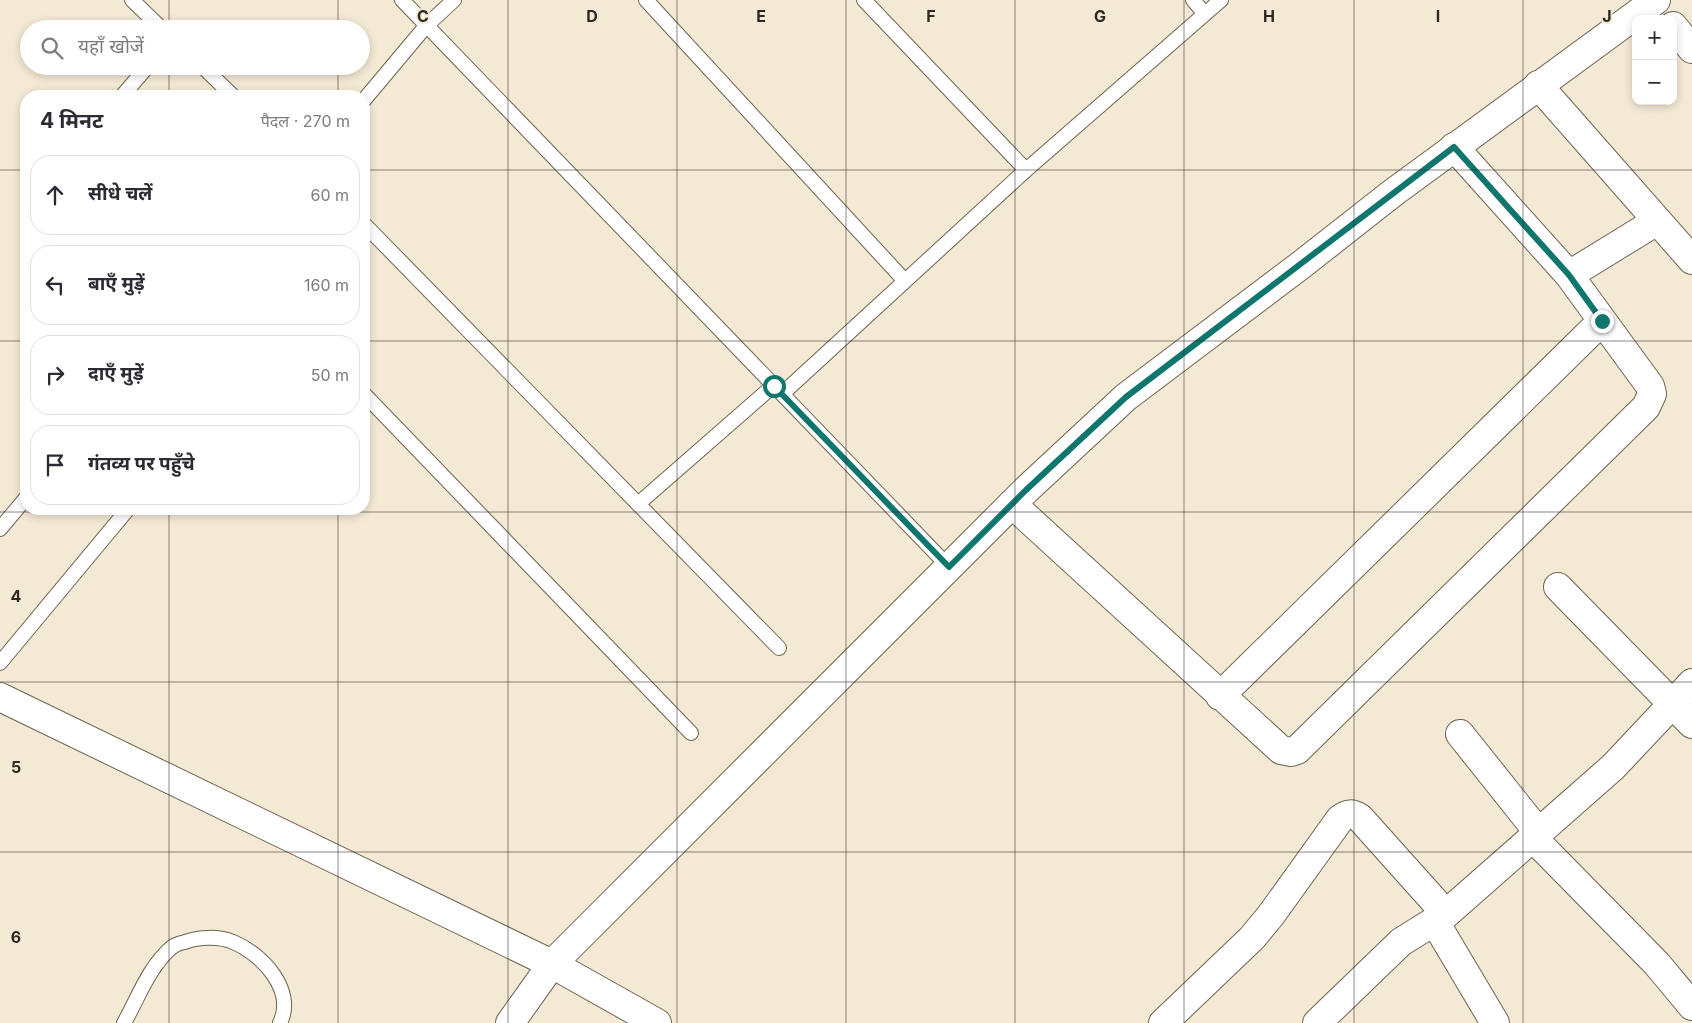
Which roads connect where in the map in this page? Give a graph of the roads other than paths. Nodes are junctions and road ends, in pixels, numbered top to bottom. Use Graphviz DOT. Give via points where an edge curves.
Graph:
graph roads {
  1 [pos="132,0"];
  2 [pos="402,0"];
  3 [pos="454,0"];
  4 [pos="646,0"];
  5 [pos="864,0"];
  6 [pos="1193,0"];
  7 [pos="1221,0"];
  8 [pos="1658,7"];
  9 [pos="1205,14"];
  10 [pos="153,20"];
  11 [pos="426,26"];
  12 [pos="1677,31"];
  13 [pos="1692,49"];
  14 [pos="140,75"];
  15 [pos="212,75"];
  16 [pos="1538,85"];
  17 [pos="127,90"];
  18 [pos="228,90"];
  19 [pos="370,93"];
  20 [pos="1454,147"];
  21 [pos="1026,170"];
  22 [pos="1658,221"];
  23 [pos="370,230"];
  24 [pos="1692,260"];
  25 [pos="1569,275"];
  26 [pos="906,281"];
  27 [pos="1602,321"];
  28 [pos="778,390"];
  29 [pos="370,400"];
  30 [pos="638,504"];
  31 [pos="1012,504"];
  32 [pos="20,505"];
  33 [pos="123,515"];
  34 [pos="0,529"];
  35 [pos="949,567"];
  36 [pos="1558,587"];
  37 [pos="778,648"];
  38 [pos="0,663"];
  39 [pos="1692,683"];
  40 [pos="1220,696"];
  41 [pos="0,697"];
  42 [pos="1673,703"];
  43 [pos="1692,724"];
  44 [pos="691,733"];
  45 [pos="1460,734"];
  46 [pos="1536,836"];
  47 [pos="1440,918"];
  48 [pos="552,964"];
  49 [pos="1692,1006"];
  50 [pos="1178,1018"];
  51 [pos="124,1023"];
  52 [pos="280,1023"];
  53 [pos="510,1023"];
  54 [pos="657,1023"];
  55 [pos="1317,1023"];
  56 [pos="1495,1023"];
  1 -- 10 [label="lane"];
  2 -- 11 [label="lane"];
  3 -- 11 [label="lane"];
  4 -- 26 [label="lane"];
  5 -- 21 [label="lane"];
  6 -- 9 [label="lane"];
  7 -- 9 [label="lane"];
  8 -- 16 [label="street"];
  9 -- 21 [label="lane"];
  11 -- 19 [label="lane"];
  11 -- 28 [label="lane"];
  12 -- 13 [label="street"];
  14 -- 17 [label="lane"];
  15 -- 18 [label="lane"];
  16 -- 20 [label="street"];
  16 -- 22 [label="street"];
  20 -- 25 [label="street"];
  20 -- 31 [label="street" via="1126,397"];
  21 -- 26 [label="lane"];
  22 -- 24 [label="street"];
  22 -- 25 [label="street"];
  23 -- 30 [label="lane"];
  25 -- 27 [label="street"];
  26 -- 28 [label="lane"];
  27 -- 40 [label="street"];
  27 -- 40 [label="street" via="1650,386 1650,401 1297,750 1281,750"];
  28 -- 30 [label="lane"];
  28 -- 35 [label="lane"];
  29 -- 44 [label="lane"];
  30 -- 37 [label="lane"];
  31 -- 35 [label="street"];
  31 -- 40 [label="street"];
  32 -- 34 [label="lane"];
  33 -- 38 [label="lane"];
  35 -- 48 [label="street"];
  36 -- 42 [label="street"];
  39 -- 42 [label="street"];
  41 -- 48 [label="street"];
  42 -- 43 [label="street"];
  42 -- 46 [label="street" via="1613,767"];
  45 -- 46 [label="street"];
  46 -- 47 [label="street"];
  46 -- 49 [label="street" via="1657,964"];
  47 -- 50 [label="street" via="1360,818 1346,815 1252,938"];
  47 -- 55 [label="street" via="1401,942"];
  47 -- 56 [label="street"];
  48 -- 53 [label="street"];
  48 -- 54 [label="street"];
  51 -- 52 [label="lane" via="155,966 172,946 197,937 232,941 261,959 282,989 283,1017"];
}
